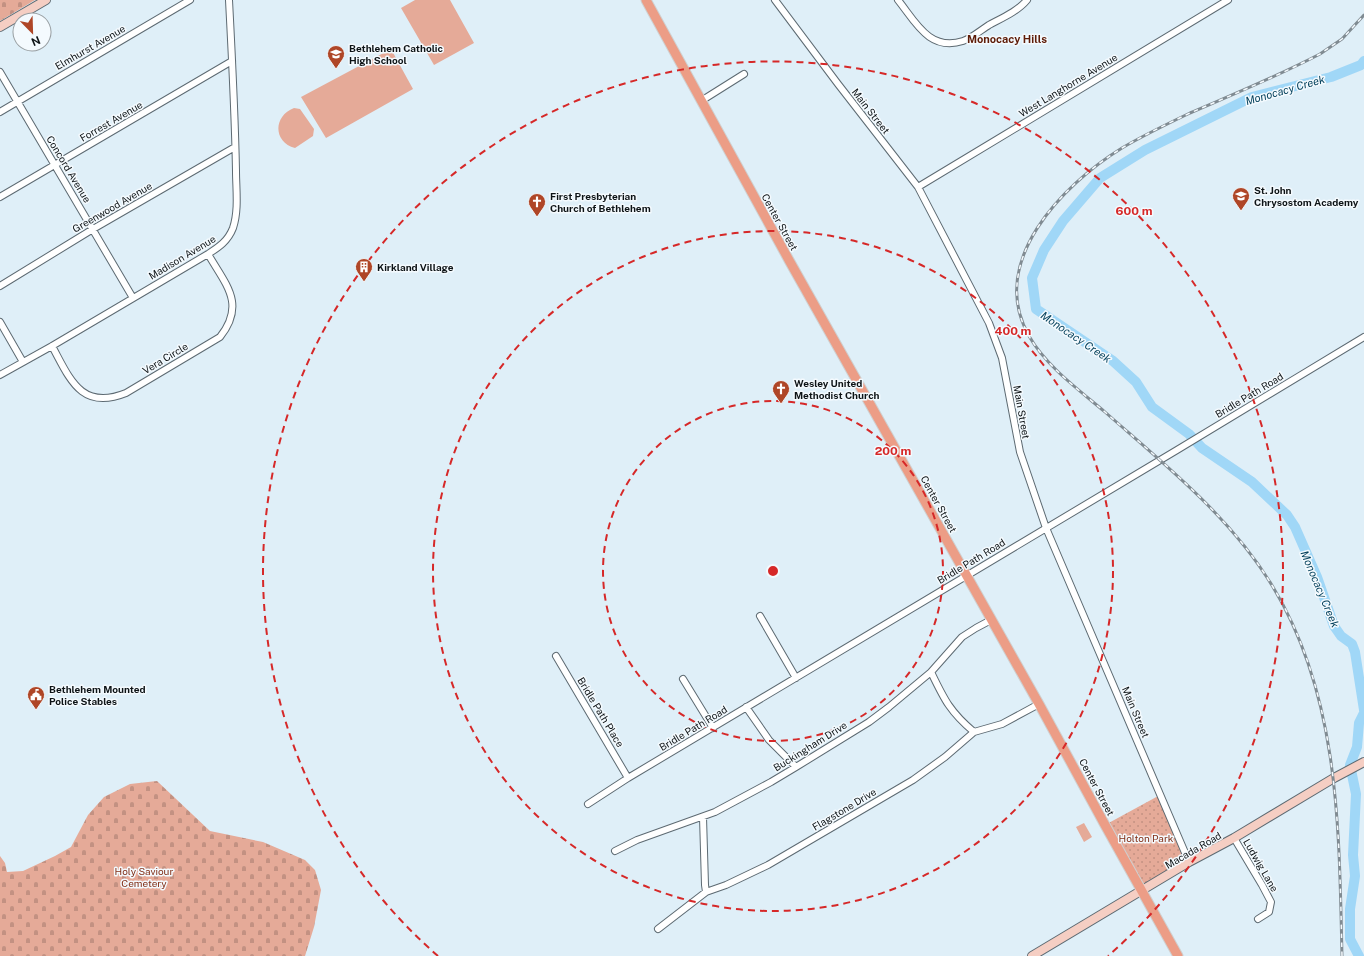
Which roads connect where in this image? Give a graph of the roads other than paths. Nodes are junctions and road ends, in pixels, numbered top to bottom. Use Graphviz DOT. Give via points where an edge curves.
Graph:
graph roads {
  1 [pos="46,0"];
  2 [pos="190,0"];
  3 [pos="230,0"];
  4 [pos="646,0"];
  5 [pos="775,0"];
  6 [pos="898,0"];
  7 [pos="1027,0"];
  8 [pos="1228,0"];
  9 [pos="0,27"];
  10 [pos="232,61"];
  11 [pos="0,72"];
  12 [pos="744,74"];
  13 [pos="701,101"];
  14 [pos="18,102"];
  15 [pos="0,112"];
  16 [pos="236,147"];
  17 [pos="55,165"];
  18 [pos="918,187"];
  19 [pos="0,197"];
  20 [pos="93,230"];
  21 [pos="208,254"];
  22 [pos="0,286"];
  23 [pos="133,298"];
  24 [pos="0,322"];
  25 [pos="1364,337"];
  26 [pos="52,346"];
  27 [pos="23,362"];
  28 [pos="0,375"];
  29 [pos="1046,528"];
  30 [pos="966,575"];
  31 [pos="760,616"];
  32 [pos="992,620"];
  33 [pos="556,656"];
  34 [pos="931,672"];
  35 [pos="796,678"];
  36 [pos="683,679"];
  37 [pos="1039,704"];
  38 [pos="746,707"];
  39 [pos="713,728"];
  40 [pos="974,732"];
  41 [pos="1364,762"];
  42 [pos="796,767"];
  43 [pos="628,778"];
  44 [pos="588,804"];
  45 [pos="703,817"];
  46 [pos="1234,838"];
  47 [pos="615,851"];
  48 [pos="1189,862"];
  49 [pos="1142,891"];
  50 [pos="706,892"];
  51 [pos="1258,919"];
  52 [pos="658,929"];
  53 [pos="1032,956"];
  54 [pos="1178,956"];
  1 -- 9 [label="street"];
  2 -- 14 [label="street, Elmhurst Avenue"];
  3 -- 10 [label="street, Madison Avenue"];
  4 -- 13 [label="main road, Center Street"];
  5 -- 18 [label="street, Main Street"];
  6 -- 7 [label="street" via="926,36 952,43 963,41"];
  8 -- 18 [label="street, West Langhorne Avenue"];
  10 -- 16 [label="street, Madison Avenue"];
  10 -- 17 [label="street, Forrest Avenue"];
  11 -- 14 [label="street, Concord Avenue"];
  12 -- 13 [label="street"];
  13 -- 30 [label="main road, Center Street"];
  14 -- 15 [label="street, Elmhurst Avenue"];
  14 -- 17 [label="street, Concord Avenue"];
  16 -- 20 [label="street, Greenwood Avenue"];
  16 -- 21 [label="street, Madison Avenue" via="236,215 233,227 222,244"];
  17 -- 19 [label="street, Forrest Avenue"];
  17 -- 20 [label="street, Concord Avenue"];
  18 -- 29 [label="street, Main Street" via="999,347 1020,452"];
  20 -- 22 [label="street, Greenwood Avenue"];
  20 -- 23 [label="street, Concord Avenue"];
  21 -- 23 [label="street, Madison Avenue"];
  21 -- 26 [label="street, Vera Circle" via="234,304 228,327 220,337 126,393 107,398 96,397 79,390"];
  23 -- 26 [label="street, Madison Avenue"];
  24 -- 27 [label="street"];
  25 -- 29 [label="street, Bridle Path Road"];
  26 -- 27 [label="street, Madison Avenue"];
  27 -- 28 [label="street, Madison Avenue"];
  29 -- 30 [label="street, Bridle Path Road"];
  29 -- 48 [label="street, Main Street"];
  30 -- 32 [label="main road, Center Street"];
  30 -- 35 [label="street, Bridle Path Road"];
  31 -- 35 [label="street"];
  32 -- 34 [label="street, Buckingham Drive" via="962,637"];
  32 -- 37 [label="main road, Center Street"];
  33 -- 43 [label="street, Bridle Path Place"];
  34 -- 40 [label="street" via="949,707"];
  34 -- 42 [label="street, Buckingham Drive" via="874,718"];
  35 -- 38 [label="street, Bridle Path Road"];
  36 -- 39 [label="street"];
  37 -- 40 [label="street, Flagstone Drive" via="1002,724"];
  37 -- 49 [label="main road, Center Street"];
  38 -- 39 [label="street, Bridle Path Road"];
  38 -- 42 [label="street" via="769,740"];
  39 -- 43 [label="street, Bridle Path Road"];
  40 -- 50 [label="street, Flagstone Drive" via="913,780 768,865"];
  41 -- 46 [label="street, Macada Road"];
  42 -- 45 [label="street, Buckingham Drive"];
  43 -- 44 [label="street, Bridle Path Road"];
  45 -- 47 [label="street, Buckingham Drive" via="637,840"];
  45 -- 50 [label="street"];
  46 -- 48 [label="street, Macada Road"];
  46 -- 51 [label="street, Ludwig Lane" via="1271,902 1269,912"];
  48 -- 49 [label="street, Macada Road"];
  49 -- 53 [label="street, Macada Road"];
  49 -- 54 [label="main road, Center Street"];
  50 -- 52 [label="street, Flagstone Drive"];
}
